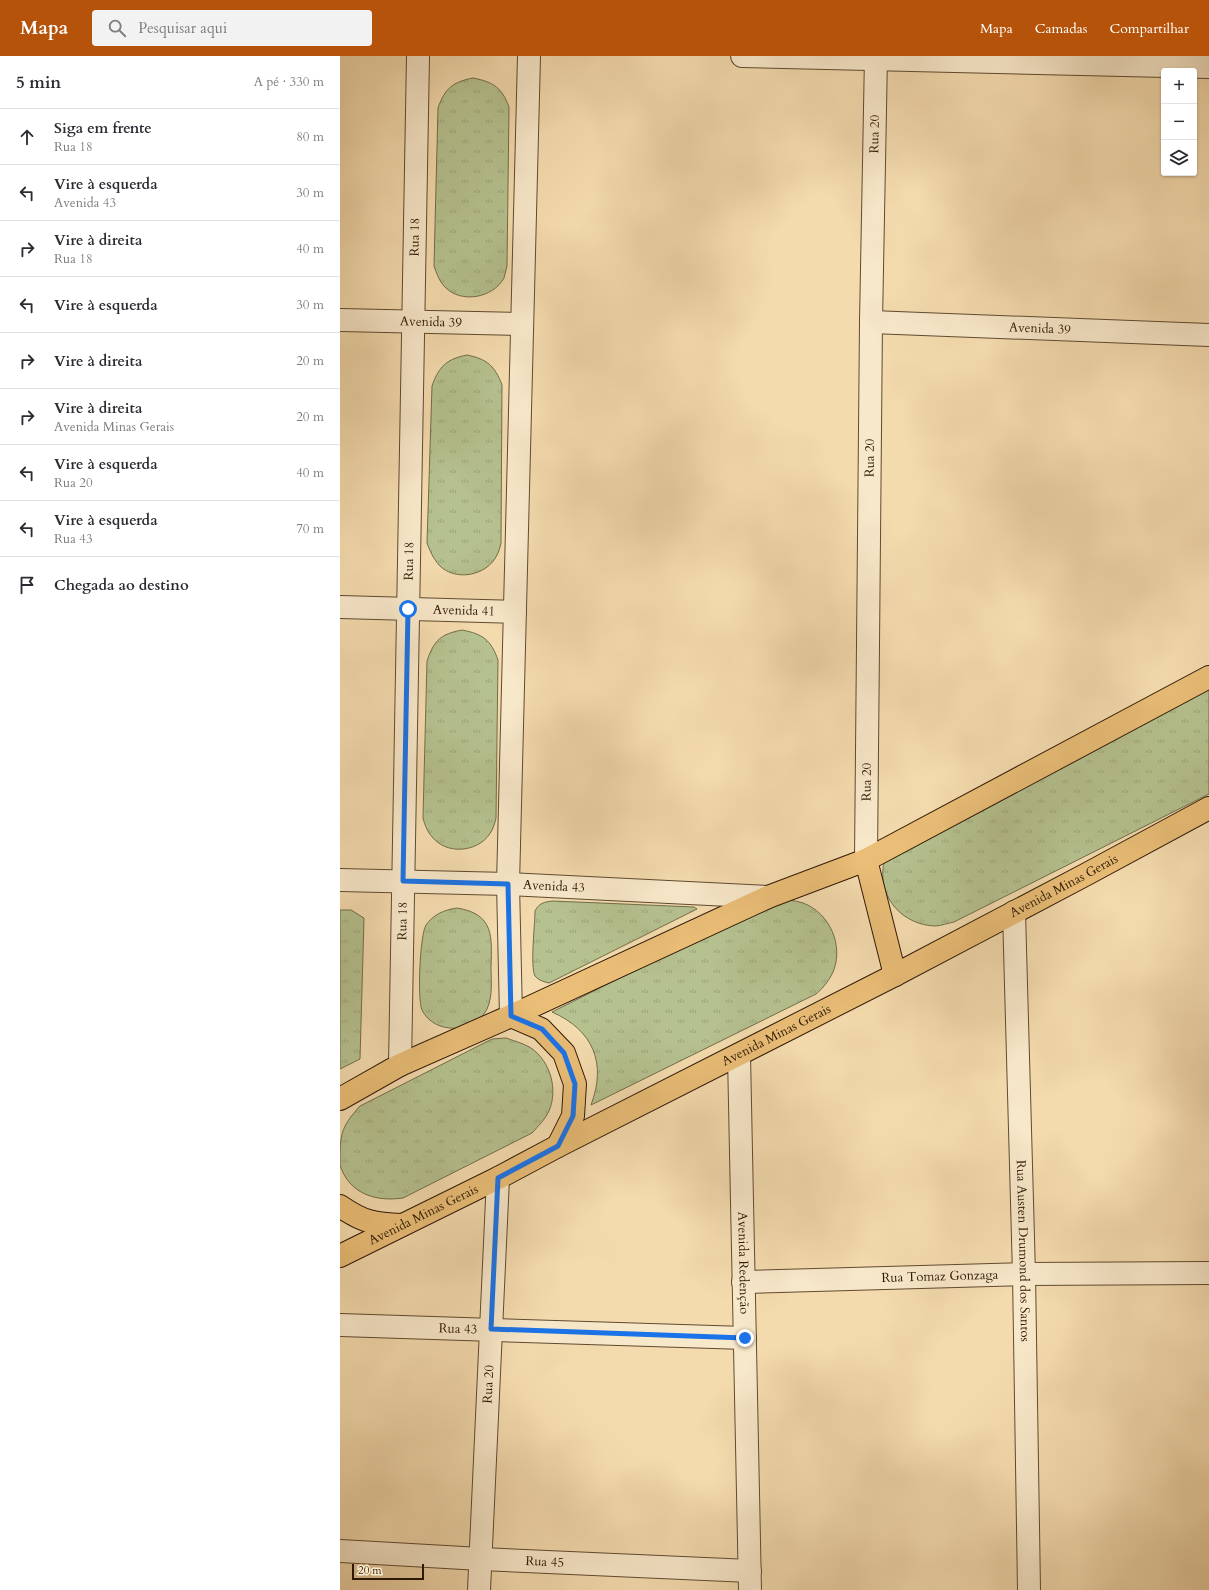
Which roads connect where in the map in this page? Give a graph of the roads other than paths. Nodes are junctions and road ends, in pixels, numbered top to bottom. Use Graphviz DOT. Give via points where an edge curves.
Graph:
graph roads {
  1 [pos="418,56"];
  2 [pos="529,56"];
  3 [pos="742,56"];
  4 [pos="876,58"];
  5 [pos="1209,67"];
  6 [pos="340,320"];
  7 [pos="413,322"];
  8 [pos="871,322"];
  9 [pos="522,324"];
  10 [pos="1209,335"];
  11 [pos="340,607"];
  12 [pos="408,609"];
  13 [pos="515,612"];
  14 [pos="1209,677"];
  15 [pos="1209,808"];
  16 [pos="866,860"];
  17 [pos="340,880"];
  18 [pos="403,881"];
  19 [pos="508,884"];
  20 [pos="768,897"];
  21 [pos="1014,912"];
  22 [pos="895,975"];
  23 [pos="511,1016"];
  24 [pos="739,1055"];
  25 [pos="400,1065"];
  26 [pos="340,1099"];
  27 [pos="558,1146"];
  28 [pos="498,1178"];
  29 [pos="340,1206"];
  30 [pos="402,1225"];
  31 [pos="340,1256"];
  32 [pos="1209,1273"];
  33 [pos="1024,1274"];
  34 [pos="744,1282"];
  35 [pos="340,1325"];
  36 [pos="491,1329"];
  37 [pos="745,1338"];
  38 [pos="340,1551"];
  39 [pos="481,1559"];
  40 [pos="750,1581"];
  41 [pos="479,1590"];
  42 [pos="1029,1590"];
  1 -- 7 [label="street, Rua 18"];
  2 -- 9 [label="street"];
  3 -- 4 [label="street"];
  4 -- 5 [label="street"];
  4 -- 8 [label="street, Rua 20"];
  6 -- 7 [label="street, Avenida 39"];
  7 -- 9 [label="street, Avenida 39"];
  7 -- 12 [label="street, Rua 18"];
  8 -- 10 [label="street, Avenida 39"];
  8 -- 16 [label="street, Rua 20"];
  9 -- 13 [label="street"];
  11 -- 12 [label="street, Avenida 41"];
  12 -- 13 [label="street, Avenida 41"];
  12 -- 18 [label="street, Rua 18"];
  13 -- 19 [label="street"];
  14 -- 16 [label="main road"];
  15 -- 21 [label="main road, Avenida Minas Gerais"];
  16 -- 20 [label="main road"];
  16 -- 22 [label="main road"];
  17 -- 18 [label="street, Avenida 43"];
  18 -- 19 [label="street, Avenida 43"];
  18 -- 25 [label="street, Rua 18"];
  19 -- 20 [label="street, Avenida 43"];
  19 -- 23 [label="street"];
  20 -- 23 [label="main road"];
  21 -- 22 [label="main road, Avenida Minas Gerais"];
  21 -- 33 [label="street, Rua Austen Drumond dos Santos"];
  22 -- 24 [label="main road, Avenida Minas Gerais"];
  23 -- 25 [label="main road"];
  23 -- 27 [label="main road" via="542,1029 564,1053 575,1084 573,1116"];
  24 -- 27 [label="main road, Avenida Minas Gerais"];
  24 -- 34 [label="street, Avenida Redenção"];
  25 -- 26 [label="main road"];
  27 -- 28 [label="main road, Avenida Minas Gerais"];
  28 -- 30 [label="main road, Avenida Minas Gerais"];
  28 -- 36 [label="street, Rua 20"];
  29 -- 30 [label="main road" via="356,1217 378,1224"];
  30 -- 31 [label="main road, Avenida Minas Gerais"];
  32 -- 33 [label="street, Rua Tomaz Gonzaga"];
  33 -- 34 [label="street, Rua Tomaz Gonzaga"];
  33 -- 42 [label="street, Rua Austen Drumond dos Santos"];
  34 -- 37 [label="street, Avenida Redenção"];
  35 -- 36 [label="street, Rua 43"];
  36 -- 37 [label="street, Rua 43"];
  36 -- 39 [label="street, Rua 20"];
  37 -- 40 [label="street, Avenida Redenção"];
  38 -- 39 [label="street, Rua 45"];
  39 -- 40 [label="street, Rua 45"];
  39 -- 41 [label="street, Rua 20"];
}
